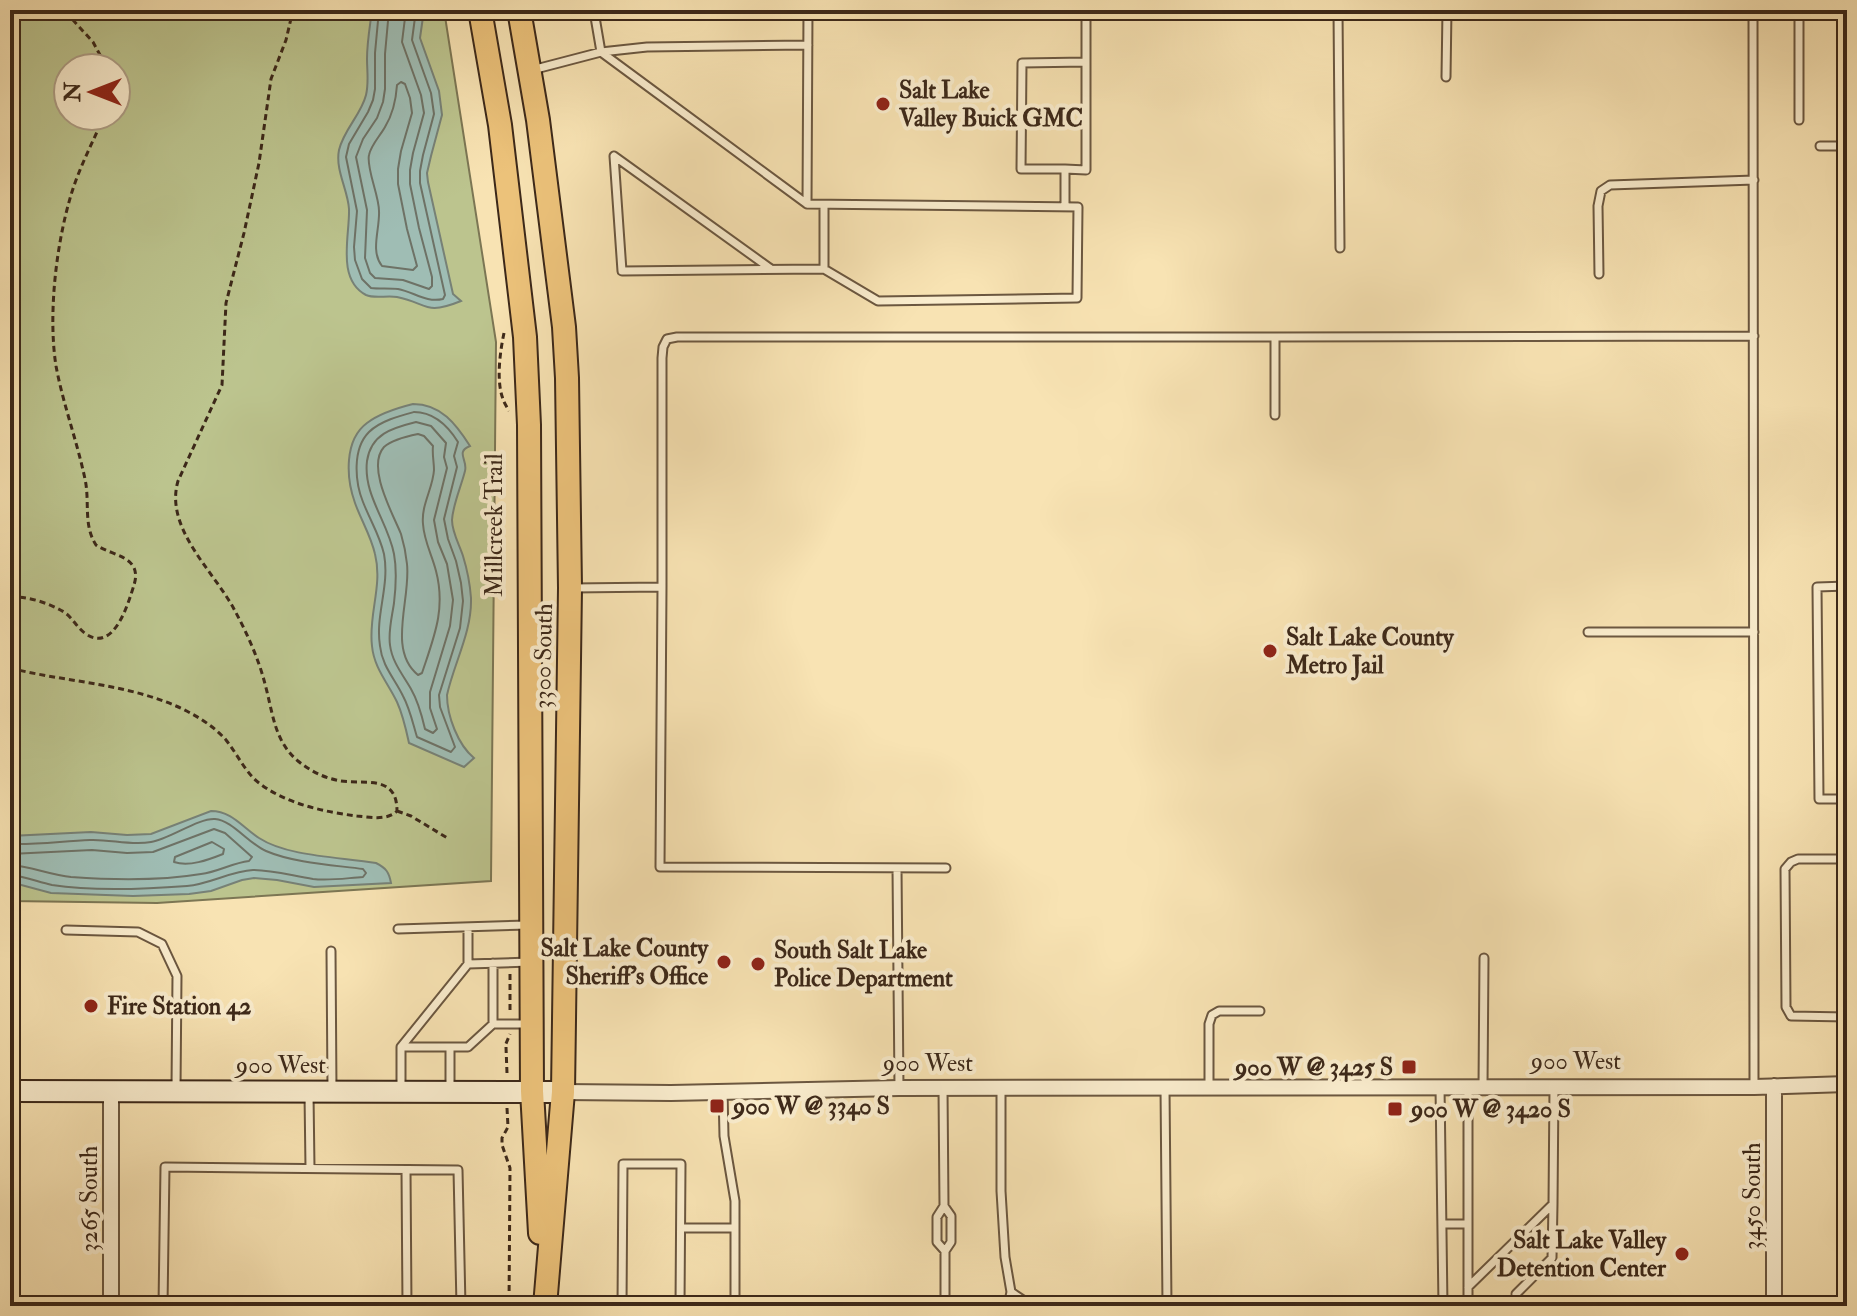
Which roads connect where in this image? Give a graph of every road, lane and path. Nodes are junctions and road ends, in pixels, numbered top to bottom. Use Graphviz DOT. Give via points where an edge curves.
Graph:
graph roads {
  1 [pos="70,10"];
  2 [pos="293,10"];
  3 [pos="480,10"];
  4 [pos="519,10"];
  5 [pos="596,10"];
  6 [pos="808,10"];
  7 [pos="1086,10"];
  8 [pos="1338,10"];
  9 [pos="1447,10"];
  10 [pos="1753,10"];
  11 [pos="1799,10"];
  12 [pos="10,29"];
  13 [pos="808,45"];
  14 [pos="98,52"];
  15 [pos="601,52"];
  16 [pos="1086,62"];
  17 [pos="530,70"];
  18 [pos="1446,77"];
  19 [pos="10,96"];
  20 [pos="1799,120"];
  21 [pos="97,132"];
  22 [pos="1820,146"];
  23 [pos="1847,146"];
  24 [pos="1065,169"];
  25 [pos="1754,180"];
  26 [pos="807,204"];
  27 [pos="824,205"];
  28 [pos="1065,207"];
  29 [pos="1340,248"];
  30 [pos="771,269"];
  31 [pos="824,269"];
  32 [pos="1599,274"];
  33 [pos="505,327"];
  34 [pos="1754,336"];
  35 [pos="1275,337"];
  36 [pos="1275,415"];
  37 [pos="512,420"];
  38 [pos="1847,586"];
  39 [pos="662,587"];
  40 [pos="570,588"];
  41 [pos="10,597"];
  42 [pos="1588,632"];
  43 [pos="1754,632"];
  44 [pos="10,668"];
  45 [pos="1847,799"];
  46 [pos="397,811"];
  47 [pos="449,839"];
  48 [pos="1847,859"];
  49 [pos="897,868"];
  50 [pos="946,868"];
  51 [pos="532,925"];
  52 [pos="468,927"];
  53 [pos="398,929"];
  54 [pos="66,930"];
  55 [pos="331,951"];
  56 [pos="1484,958"];
  57 [pos="521,962"];
  58 [pos="493,963"];
  59 [pos="468,964"];
  60 [pos="1260,1011"];
  61 [pos="1847,1017"];
  62 [pos="493,1024"];
  63 [pos="521,1024"];
  64 [pos="401,1047"];
  65 [pos="450,1047"];
  66 [pos="506,1047"];
  67 [pos="1847,1084"];
  68 [pos="1774,1086"];
  69 [pos="1440,1087"];
  70 [pos="1476,1087"];
  71 [pos="1554,1087"];
  72 [pos="1754,1087"];
  73 [pos="899,1088"];
  74 [pos="1165,1088"];
  75 [pos="1209,1088"];
  76 [pos="943,1089"];
  77 [pos="1001,1089"];
  78 [pos="10,1091"];
  79 [pos="176,1091"];
  80 [pos="308,1091"];
  81 [pos="332,1091"];
  82 [pos="401,1091"];
  83 [pos="450,1091"];
  84 [pos="532,1091"];
  85 [pos="111,1092"];
  86 [pos="563,1092"];
  87 [pos="723,1092"];
  88 [pos="508,1127"];
  89 [pos="310,1168"];
  90 [pos="406,1170"];
  91 [pos="1553,1204"];
  92 [pos="944,1206"];
  93 [pos="1443,1224"];
  94 [pos="1468,1224"];
  95 [pos="681,1228"];
  96 [pos="734,1228"];
  97 [pos="945,1251"];
  98 [pos="1468,1287"];
  99 [pos="1011,1292"];
  100 [pos="1516,1294"];
  101 [pos="111,1306"];
  102 [pos="163,1306"];
  103 [pos="273,1306"];
  104 [pos="364,1306"];
  105 [pos="407,1306"];
  106 [pos="461,1306"];
  107 [pos="509,1306"];
  108 [pos="545,1306"];
  109 [pos="622,1306"];
  110 [pos="680,1306"];
  111 [pos="735,1306"];
  112 [pos="945,1306"];
  113 [pos="1008,1306"];
  114 [pos="1032,1306"];
  115 [pos="1167,1306"];
  116 [pos="1444,1306"];
  117 [pos="1466,1306"];
  118 [pos="1774,1306"];
  1 -- 14 [label="path"];
  2 -- 46 [label="path" via="271,79 256,177 226,303 222,385 178,481 175,502 202,561 236,611 283,744 300,763 324,777 389,788"];
  3 -- 51 [label="main road, 3300 South" via="500,125 525,337"];
  4 -- 17 [label="main road, 3300 South"];
  5 -- 15 [label="lane"];
  6 -- 13 [label="lane"];
  7 -- 16 [label="lane"];
  8 -- 29 [label="lane"];
  9 -- 18 [label="lane"];
  10 -- 25 [label="lane"];
  11 -- 20 [label="lane"];
  12 -- 19 [label="path"];
  13 -- 15 [label="lane"];
  13 -- 26 [label="lane"];
  15 -- 17 [label="lane"];
  15 -- 26 [label="lane"];
  16 -- 24 [label="lane" via="1086,170"];
  16 -- 24 [label="lane" via="1022,63 1021,169"];
  17 -- 40 [label="main road, 3300 South" via="564,327"];
  21 -- 41 [label="path" via="67,211 55,292 54,348 85,478 89,529 96,545 131,563 135,578 119,624 101,638 89,636 63,612"];
  22 -- 23 [label="lane"];
  24 -- 28 [label="lane"];
  25 -- 32 [label="lane" via="1610,185 1601,191 1598,206"];
  25 -- 34 [label="lane"];
  26 -- 27 [label="lane"];
  27 -- 28 [label="lane"];
  27 -- 31 [label="lane"];
  28 -- 31 [label="lane" via="1078,207 1077,298 878,301"];
  30 -- 30 [label="lane" via="622,271 614,156 759,260"];
  30 -- 31 [label="lane"];
  33 -- 37 [label="path, Millcreek Trail" via="499,355 501,390"];
  34 -- 35 [label="lane"];
  34 -- 43 [label="lane"];
  35 -- 36 [label="lane"];
  35 -- 39 [label="lane" via="667,339 662,358"];
  38 -- 45 [label="lane" via="1817,587 1819,799"];
  39 -- 40 [label="lane"];
  39 -- 49 [label="lane" via="660,867"];
  40 -- 86 [label="main road, 3300 South"];
  42 -- 43 [label="lane"];
  43 -- 72 [label="lane"];
  44 -- 46 [label="path" via="175,706 213,728 259,783 288,799 364,817 392,816"];
  46 -- 47 [label="path"];
  48 -- 61 [label="lane" via="1798,859 1785,869 1786,1007 1791,1016"];
  49 -- 50 [label="lane"];
  49 -- 73 [label="lane"];
  51 -- 52 [label="lane"];
  51 -- 57 [label="main road, 3300 South"];
  52 -- 53 [label="lane"];
  52 -- 59 [label="lane"];
  54 -- 79 [label="lane" via="138,932 162,944 177,976"];
  55 -- 81 [label="lane"];
  56 -- 70 [label="lane"];
  57 -- 58 [label="lane"];
  57 -- 63 [label="main road, 3300 South"];
  57 -- 63 [label="path"];
  58 -- 59 [label="lane"];
  58 -- 62 [label="lane"];
  59 -- 64 [label="lane"];
  60 -- 75 [label="lane" via="1212,1015"];
  62 -- 63 [label="lane"];
  62 -- 65 [label="lane" via="468,1047"];
  63 -- 66 [label="path"];
  63 -- 84 [label="main road, 3300 South"];
  64 -- 65 [label="lane"];
  64 -- 82 [label="lane"];
  65 -- 83 [label="lane"];
  67 -- 68 [label="street, 900 West"];
  68 -- 72 [label="street, 900 West"];
  68 -- 118 [label="street, 3450 South"];
  69 -- 70 [label="street, 900 West"];
  69 -- 75 [label="street, 900 West"];
  69 -- 93 [label="lane"];
  70 -- 71 [label="street, 900 West"];
  70 -- 94 [label="lane"];
  71 -- 72 [label="street, 900 West"];
  71 -- 91 [label="lane"];
  73 -- 76 [label="street, 900 West"];
  73 -- 87 [label="street, 900 West"];
  74 -- 75 [label="street, 900 West"];
  74 -- 77 [label="street, 900 West"];
  74 -- 115 [label="lane"];
  76 -- 77 [label="street, 900 West"];
  76 -- 92 [label="lane"];
  77 -- 99 [label="lane" via="1005,1257"];
  78 -- 85 [label="main road, 900 West"];
  79 -- 80 [label="main road, 900 West"];
  79 -- 85 [label="main road, 900 West"];
  80 -- 81 [label="main road, 900 West"];
  80 -- 89 [label="lane"];
  81 -- 82 [label="main road, 900 West"];
  82 -- 83 [label="main road, 900 West"];
  83 -- 84 [label="main road, 900 West"];
  84 -- 86 [label="main road, 900 West"];
  84 -- 108 [label="main road, 3300 South"];
  85 -- 101 [label="street, 3265 South"];
  86 -- 87 [label="street, 900 West"];
  86 -- 108 [label="main road, 3300 South"];
  87 -- 96 [label="lane"];
  88 -- 107 [label="path" via="502,1145 510,1168"];
  89 -- 90 [label="lane"];
  89 -- 102 [label="lane" via="165,1167"];
  90 -- 105 [label="lane"];
  90 -- 106 [label="lane" via="458,1170"];
  91 -- 98 [label="lane"];
  91 -- 100 [label="lane" via="1552,1258"];
  92 -- 97 [label="lane" via="951,1216 951,1242"];
  92 -- 97 [label="lane" via="937,1217 937,1242"];
  93 -- 94 [label="lane"];
  93 -- 116 [label="lane"];
  94 -- 98 [label="lane"];
  95 -- 96 [label="lane"];
  95 -- 109 [label="lane" via="681,1164 623,1164"];
  95 -- 110 [label="lane"];
  96 -- 111 [label="lane"];
  97 -- 112 [label="lane"];
  98 -- 117 [label="lane"];
  99 -- 113 [label="lane"];
  99 -- 114 [label="lane"];
  103 -- 104 [label="lane"];
  116 -- 117 [label="lane"];
}
